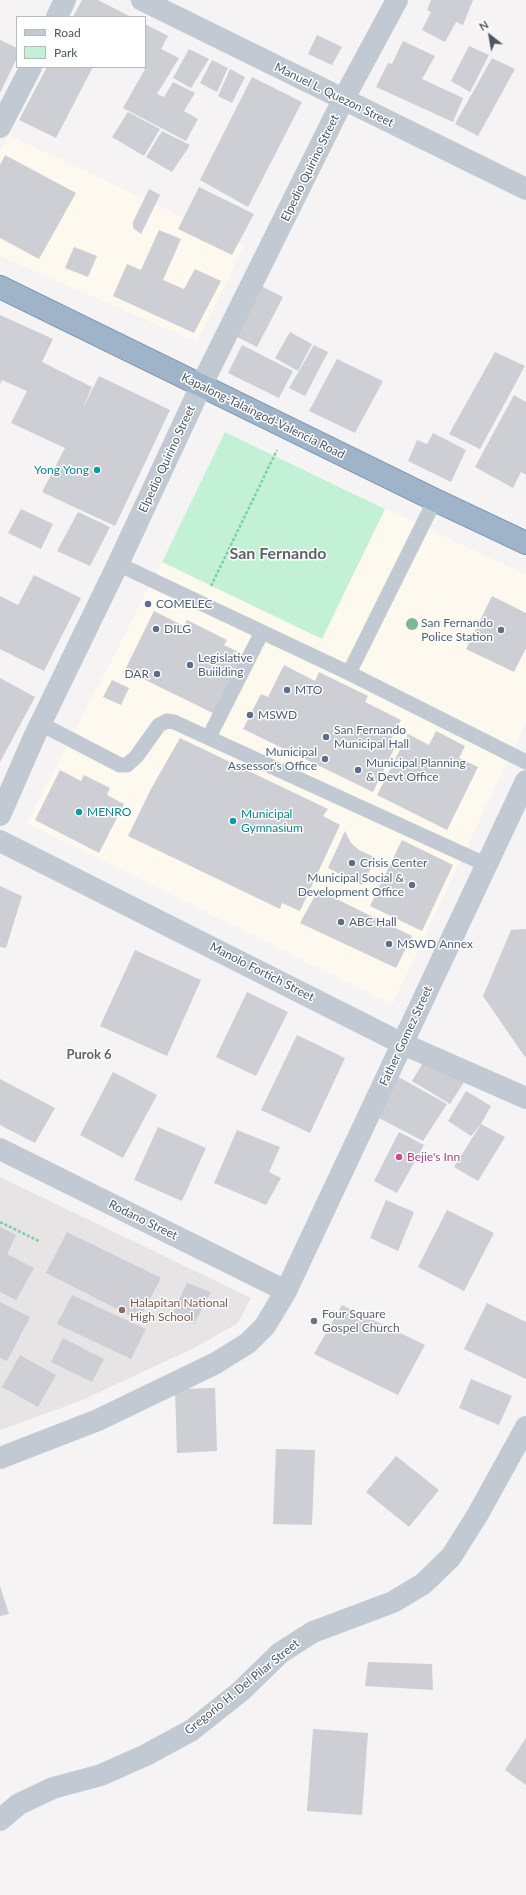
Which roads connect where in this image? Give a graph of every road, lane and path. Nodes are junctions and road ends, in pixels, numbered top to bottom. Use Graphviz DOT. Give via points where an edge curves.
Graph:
graph roads {
  1 [pos="65,0"];
  2 [pos="142,0"];
  3 [pos="397,0"];
  4 [pos="57,16"];
  5 [pos="30,68"];
  6 [pos="343,100"];
  7 [pos="0,127"];
  8 [pos="526,189"];
  9 [pos="0,287"];
  10 [pos="201,386"];
  11 [pos="288,428"];
  12 [pos="435,500"];
  13 [pos="526,543"];
  14 [pos="118,564"];
  15 [pos="202,604"];
  16 [pos="262,632"];
  17 [pos="349,673"];
  18 [pos="41,724"];
  19 [pos="209,737"];
  20 [pos="526,762"];
  21 [pos="526,781"];
  22 [pos="0,815"];
  23 [pos="0,841"];
  24 [pos="487,865"];
  25 [pos="403,1044"];
  26 [pos="526,1098"];
  27 [pos="0,1149"];
  28 [pos="0,1222"];
  29 [pos="39,1241"];
  30 [pos="286,1291"];
  31 [pos="526,1427"];
  32 [pos="0,1458"];
  33 [pos="0,1820"];
  1 -- 4 [label="street"];
  2 -- 6 [label="street, Manuel L. Quezon Street"];
  3 -- 6 [label="street, Elpedio Quirino Street"];
  5 -- 7 [label="street"];
  6 -- 8 [label="street, Manuel L. Quezon Street"];
  6 -- 10 [label="street, Elpedio Quirino Street"];
  9 -- 10 [label="highway, Kapalong-Talaingod-Valencia Road"];
  10 -- 11 [label="highway, Kapalong-Talaingod-Valencia Road"];
  10 -- 14 [label="street, Elpedio Quirino Street"];
  11 -- 12 [label="highway, Kapalong-Talaingod-Valencia Road"];
  11 -- 15 [label="path"];
  12 -- 13 [label="highway, Kapalong-Talaingod-Valencia Road"];
  12 -- 17 [label="lane"];
  14 -- 15 [label="lane"];
  14 -- 18 [label="street, Elpedio Quirino Street"];
  15 -- 16 [label="lane"];
  16 -- 17 [label="lane"];
  16 -- 19 [label="lane"];
  17 -- 20 [label="lane"];
  18 -- 19 [label="lane" via="120,765 127,765 136,757 158,725 167,721"];
  18 -- 22 [label="street, Elpedio Quirino Street"];
  19 -- 24 [label="lane"];
  21 -- 24 [label="street, Father Gomez Street"];
  23 -- 25 [label="street, Manolo Fortich Street"];
  24 -- 25 [label="street, Father Gomez Street"];
  25 -- 26 [label="street, Manolo Fortich Street"];
  25 -- 30 [label="street, Father Gomez Street"];
  27 -- 30 [label="street, Rodano Street"];
  28 -- 29 [label="path"];
  30 -- 32 [label="street, Father Gomez Street" via="264,1326 248,1343 216,1364 98,1420"];
  31 -- 33 [label="street, Gregorio H. Del Pilar Street" via="451,1557 423,1584 393,1602 313,1632 280,1653 241,1691 192,1730 146,1755 101,1775 53,1788 19,1804"];
}
